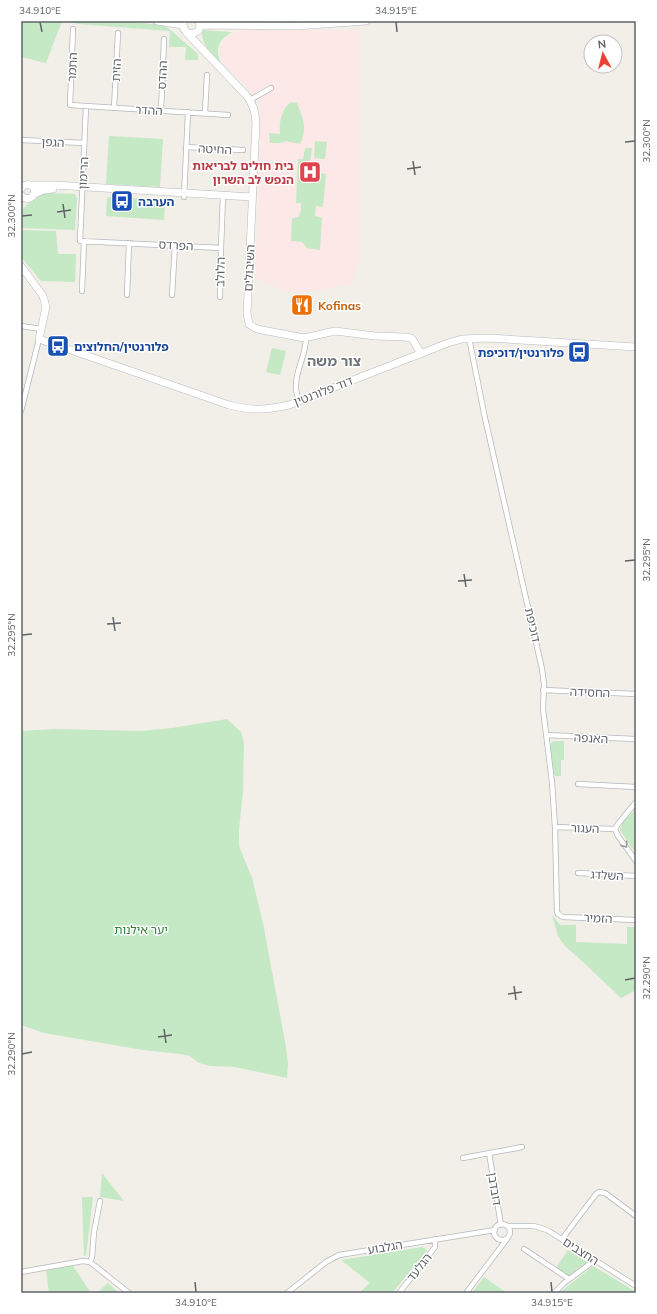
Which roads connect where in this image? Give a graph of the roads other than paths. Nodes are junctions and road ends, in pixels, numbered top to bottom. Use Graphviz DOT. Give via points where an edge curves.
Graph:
graph roads {
  1 [pos="157,21"];
  2 [pos="366,21"];
  3 [pos="184,23"];
  4 [pos="199,26"];
  5 [pos="74,30"];
  6 [pos="186,32"];
  7 [pos="118,33"];
  8 [pos="164,39"];
  9 [pos="201,48"];
  10 [pos="207,75"];
  11 [pos="271,88"];
  12 [pos="250,100"];
  13 [pos="70,105"];
  14 [pos="86,106"];
  15 [pos="114,108"];
  16 [pos="160,111"];
  17 [pos="188,112"];
  18 [pos="205,113"];
  19 [pos="228,115"];
  20 [pos="21,140"];
  21 [pos="84,143"];
  22 [pos="186,147"];
  23 [pos="243,150"];
  24 [pos="25,186"];
  25 [pos="82,189"];
  26 [pos="21,195"];
  27 [pos="184,195"];
  28 [pos="32,196"];
  29 [pos="223,197"];
  30 [pos="252,199"];
  31 [pos="21,204"];
  32 [pos="82,241"];
  33 [pos="129,243"];
  34 [pos="175,245"];
  35 [pos="220,248"];
  36 [pos="21,266"];
  37 [pos="82,291"];
  38 [pos="127,295"];
  39 [pos="172,295"];
  40 [pos="220,297"];
  41 [pos="21,326"];
  42 [pos="41,329"];
  43 [pos="306,338"];
  44 [pos="469,338"];
  45 [pos="39,339"];
  46 [pos="636,347"];
  47 [pos="420,354"];
  48 [pos="299,401"];
  49 [pos="21,412"];
  50 [pos="544,690"];
  51 [pos="636,694"];
  52 [pos="546,735"];
  53 [pos="636,739"];
  54 [pos="578,784"];
  55 [pos="636,787"];
  56 [pos="636,802"];
  57 [pos="555,827"];
  58 [pos="615,829"];
  59 [pos="636,861"];
  60 [pos="578,873"];
  61 [pos="636,876"];
  62 [pos="560,916"];
  63 [pos="636,920"];
  64 [pos="522,1147"];
  65 [pos="489,1153"];
  66 [pos="463,1158"];
  67 [pos="100,1201"];
  68 [pos="636,1216"];
  69 [pos="501,1225"];
  70 [pos="507,1226"];
  71 [pos="523,1226"];
  72 [pos="495,1230"];
  73 [pos="508,1237"];
  74 [pos="435,1239"];
  75 [pos="497,1239"];
  76 [pos="562,1239"];
  77 [pos="524,1249"];
  78 [pos="497,1252"];
  79 [pos="594,1260"];
  80 [pos="90,1262"];
  81 [pos="21,1272"];
  82 [pos="569,1279"];
  83 [pos="636,1286"];
  84 [pos="129,1293"];
  85 [pos="287,1293"];
  86 [pos="399,1293"];
  87 [pos="466,1293"];
  88 [pos="554,1293"];
  1 -- 3 [label="street"];
  2 -- 4 [label="street" via="296,26"];
  3 -- 6 [label="street, השיבולים"];
  4 -- 6 [label="street" via="192,34"];
  4 -- 9 [label="street, השיבולים" via="198,40"];
  5 -- 13 [label="street, התמר"];
  6 -- 9 [label="street, השיבולים"];
  7 -- 15 [label="street, הזית"];
  8 -- 16 [label="street, ההדס"];
  9 -- 12 [label="street, השיבולים"];
  10 -- 18 [label="street"];
  11 -- 12 [label="street"];
  12 -- 30 [label="street, השיבולים" via="256,122"];
  13 -- 14 [label="street, ההדר"];
  14 -- 15 [label="street, ההדר"];
  14 -- 21 [label="street, הרימון"];
  15 -- 16 [label="street, ההדר"];
  16 -- 17 [label="street, ההדר"];
  17 -- 18 [label="street, ההדר"];
  17 -- 22 [label="street"];
  18 -- 19 [label="street, ההדר"];
  20 -- 21 [label="street, הגפן"];
  21 -- 25 [label="street, הרימון"];
  22 -- 23 [label="street, החיטה"];
  22 -- 27 [label="street"];
  24 -- 25 [label="street"];
  24 -- 28 [label="street" via="34,189"];
  25 -- 27 [label="street"];
  25 -- 28 [label="street" via="49,189"];
  25 -- 32 [label="street, הרימון"];
  26 -- 28 [label="street" via="25,198"];
  27 -- 29 [label="street"];
  28 -- 31 [label="street"];
  29 -- 30 [label="street"];
  29 -- 35 [label="street"];
  30 -- 43 [label="street, השיבולים" via="248,321 250,326 257,329"];
  32 -- 33 [label="street, הפרדס"];
  32 -- 37 [label="street, הרימון"];
  33 -- 34 [label="street, הפרדס"];
  33 -- 38 [label="street"];
  34 -- 35 [label="street, הפרדס"];
  34 -- 39 [label="street"];
  35 -- 40 [label="street, הלולב"];
  36 -- 42 [label="street" via="43,296 46,306"];
  41 -- 42 [label="street"];
  42 -- 45 [label="street"];
  43 -- 47 [label="street, השיבולים" via="335,331 405,337 413,340"];
  43 -- 48 [label="street" via="295,387"];
  44 -- 46 [label="street, דוד פלורנטין"];
  44 -- 47 [label="street, דוד פלורנטין"];
  44 -- 50 [label="street, דוכיפת" via="541,661"];
  45 -- 48 [label="street, דוד פלורנטין" via="242,408 262,410"];
  45 -- 49 [label="street"];
  47 -- 48 [label="street, דוד פלורנטין"];
  50 -- 51 [label="street, החסידה"];
  50 -- 52 [label="street, דוכיפת" via="542,703"];
  52 -- 53 [label="street, האנפה"];
  52 -- 57 [label="street, דוכיפת"];
  54 -- 55 [label="street"];
  56 -- 58 [label="street"];
  57 -- 58 [label="street, העגור"];
  57 -- 62 [label="street, דוכיפת" via="556,907"];
  58 -- 59 [label="street, one-way"];
  60 -- 61 [label="street, השלדג"];
  62 -- 63 [label="street, הזמיר"];
  64 -- 65 [label="street"];
  65 -- 66 [label="street"];
  65 -- 69 [label="street, דובדבן"];
  67 -- 80 [label="street"];
  68 -- 76 [label="street" via="605,1193 599,1192"];
  69 -- 70 [label="street"];
  69 -- 72 [label="street"];
  70 -- 71 [label="street, החצבים"];
  70 -- 73 [label="street" via="510,1230"];
  71 -- 73 [label="street"];
  71 -- 76 [label="street, החצבים" via="543,1228"];
  72 -- 74 [label="street, הגלבוע"];
  72 -- 75 [label="street" via="494,1235"];
  73 -- 75 [label="street"];
  73 -- 78 [label="street"];
  74 -- 85 [label="street, הגלבוע" via="339,1255 326,1262"];
  74 -- 86 [label="street, הגלעד" via="435,1247"];
  75 -- 78 [label="street"];
  76 -- 79 [label="street, החצבים"];
  77 -- 82 [label="street"];
  78 -- 87 [label="street"];
  79 -- 82 [label="street"];
  79 -- 83 [label="street, החצבים"];
  80 -- 81 [label="street"];
  80 -- 84 [label="street"];
  82 -- 88 [label="street"];
}
